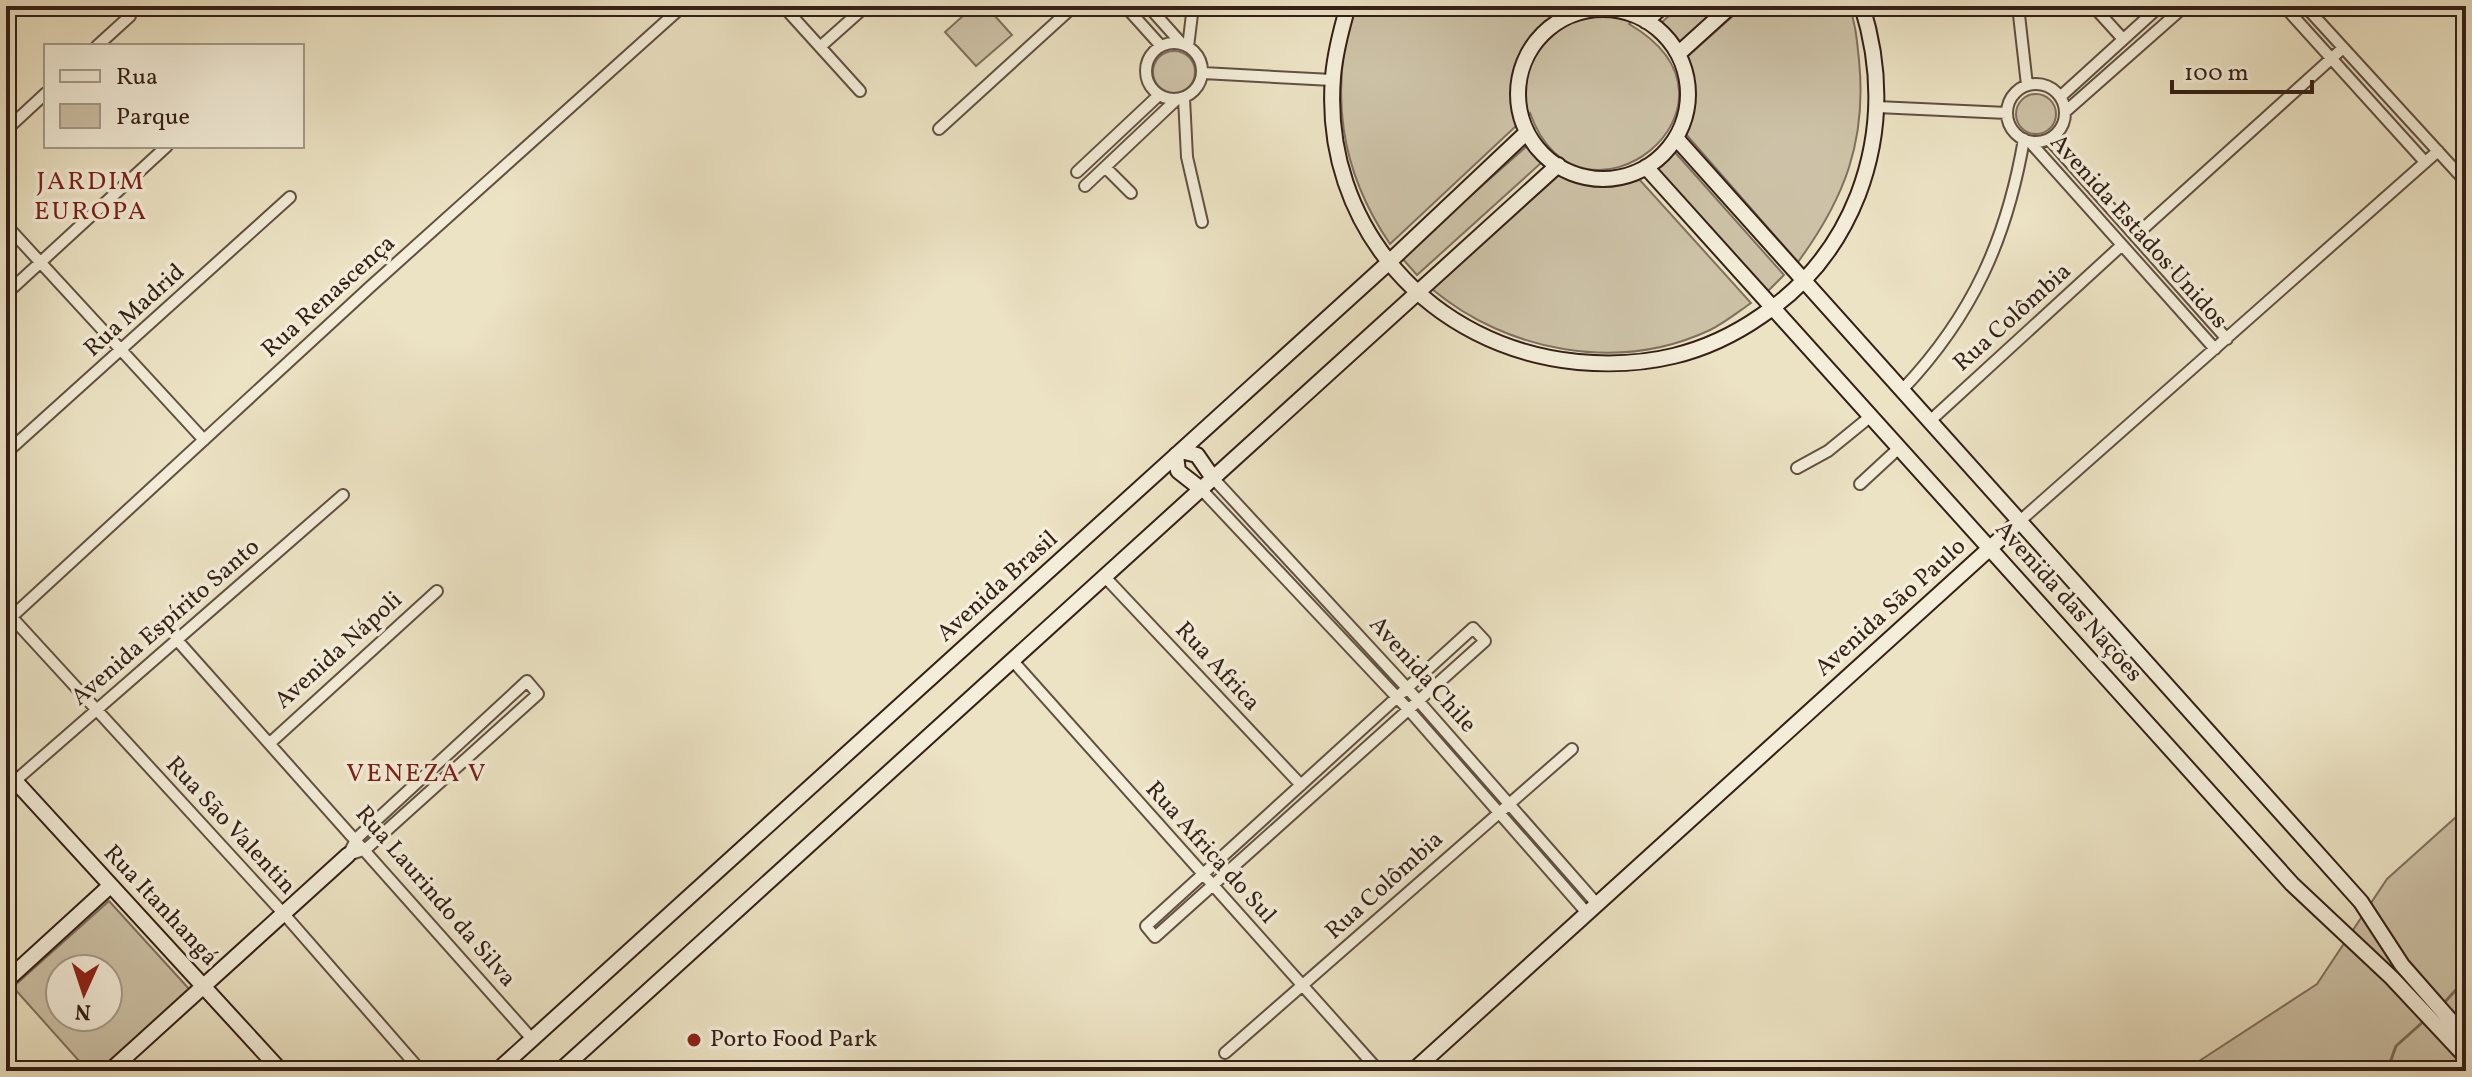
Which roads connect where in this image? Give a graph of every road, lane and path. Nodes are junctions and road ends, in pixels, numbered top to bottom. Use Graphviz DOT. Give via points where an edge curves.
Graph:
graph roads {
  1 [pos="683,6"];
  2 [pos="783,6"];
  3 [pos="866,6"];
  4 [pos="1074,6"];
  5 [pos="1125,6"];
  6 [pos="1148,6"];
  7 [pos="1193,6"];
  8 [pos="1348,6"];
  9 [pos="1663,6"];
  10 [pos="1731,6"];
  11 [pos="1862,6"];
  12 [pos="2018,6"];
  13 [pos="2093,6"];
  14 [pos="2160,6"];
  15 [pos="2185,6"];
  16 [pos="2284,6"];
  17 [pos="2305,6"];
  18 [pos="130,16"];
  19 [pos="1646,21"];
  20 [pos="2123,39"];
  21 [pos="99,44"];
  22 [pos="1161,46"];
  23 [pos="1185,46"];
  24 [pos="820,47"];
  25 [pos="2343,48"];
  26 [pos="1678,54"];
  27 [pos="2332,58"];
  28 [pos="1203,73"];
  29 [pos="1332,80"];
  30 [pos="2027,85"];
  31 [pos="860,91"];
  32 [pos="44,95"];
  33 [pos="1159,95"];
  34 [pos="2060,97"];
  35 [pos="1180,99"];
  36 [pos="1877,107"];
  37 [pos="2065,112"];
  38 [pos="2007,113"];
  39 [pos="939,129"];
  40 [pos="6,130"];
  41 [pos="1527,132"];
  42 [pos="1676,138"];
  43 [pos="2049,139"];
  44 [pos="2027,140"];
  45 [pos="165,148"];
  46 [pos="2438,151"];
  47 [pos="2425,162"];
  48 [pos="1558,165"];
  49 [pos="1105,167"];
  50 [pos="1646,167"];
  51 [pos="1077,172"];
  52 [pos="2466,182"];
  53 [pos="1085,186"];
  54 [pos="1131,193"];
  55 [pos="290,197"];
  56 [pos="1202,222"];
  57 [pos="6,225"];
  58 [pos="2135,236"];
  59 [pos="2122,245"];
  60 [pos="40,264"];
  61 [pos="1387,264"];
  62 [pos="1804,281"];
  63 [pos="6,294"];
  64 [pos="1416,294"];
  65 [pos="1773,308"];
  66 [pos="2227,339"];
  67 [pos="2215,349"];
  68 [pos="122,351"];
  69 [pos="1903,389"];
  70 [pos="1871,416"];
  71 [pos="1931,420"];
  72 [pos="204,440"];
  73 [pos="1899,448"];
  74 [pos="6,453"];
  75 [pos="1178,453"];
  76 [pos="1797,468"];
  77 [pos="1213,478"];
  78 [pos="1860,484"];
  79 [pos="1201,489"];
  80 [pos="343,495"];
  81 [pos="2021,520"];
  82 [pos="1990,548"];
  83 [pos="1104,576"];
  84 [pos="437,591"];
  85 [pos="8,617"];
  86 [pos="177,640"];
  87 [pos="1012,660"];
  88 [pos="1408,689"];
  89 [pos="1397,698"];
  90 [pos="1418,700"];
  91 [pos="1408,709"];
  92 [pos="96,711"];
  93 [pos="270,743"];
  94 [pos="1572,749"];
  95 [pos="11,776"];
  96 [pos="1301,785"];
  97 [pos="1510,803"];
  98 [pos="1500,811"];
  99 [pos="357,838"];
  100 [pos="366,849"];
  101 [pos="348,855"];
  102 [pos="1203,875"];
  103 [pos="110,886"];
  104 [pos="1213,886"];
  105 [pos="1592,909"];
  106 [pos="284,914"];
  107 [pos="6,981"];
  108 [pos="205,986"];
  109 [pos="1302,987"];
  110 [pos="2419,997"];
  111 [pos="2445,1026"];
  112 [pos="2466,1038"];
  113 [pos="532,1039"];
  114 [pos="1225,1053"];
  115 [pos="2466,1057"];
  116 [pos="573,1059"];
  117 [pos="126,1066"];
  118 [pos="110,1071"];
  119 [pos="281,1071"];
  120 [pos="421,1071"];
  121 [pos="497,1071"];
  122 [pos="560,1071"];
  123 [pos="584,1071"];
  124 [pos="1379,1071"];
  125 [pos="1413,1071"];
  1 -- 72 [label="street, Rua Renascença"];
  2 -- 24 [label="street"];
  3 -- 24 [label="street"];
  4 -- 39 [label="street"];
  5 -- 22 [label="street"];
  6 -- 23 [label="street"];
  7 -- 23 [label="street"];
  8 -- 29 [label="main road"];
  9 -- 19 [label="main road"];
  10 -- 26 [label="main road"];
  11 -- 36 [label="main road" via="1875,48"];
  12 -- 30 [label="street"];
  13 -- 20 [label="street"];
  14 -- 20 [label="street"];
  15 -- 37 [label="street"];
  16 -- 27 [label="street"];
  17 -- 25 [label="street"];
  18 -- 21 [label="street"];
  19 -- 26 [label="main road"];
  19 -- 41 [label="main road" via="1621,11 1595,9 1546,30 1521,72 1519,109"];
  20 -- 34 [label="street"];
  22 -- 23 [label="street"];
  22 -- 33 [label="street" via="1146,66 1148,82"];
  23 -- 28 [label="street" via="1198,56"];
  24 -- 31 [label="street"];
  25 -- 27 [label="street"];
  25 -- 46 [label="street"];
  26 -- 42 [label="main road" via="1688,81 1687,111"];
  27 -- 47 [label="street"];
  27 -- 58 [label="street"];
  28 -- 29 [label="street"];
  28 -- 35 [label="street" via="1197,89"];
  29 -- 61 [label="main road" via="1337,153 1371,240"];
  30 -- 34 [label="street" via="2043,85"];
  30 -- 38 [label="street" via="2012,96"];
  32 -- 40 [label="street"];
  33 -- 35 [label="street"];
  33 -- 51 [label="street"];
  34 -- 37 [label="street"];
  35 -- 49 [label="street"];
  35 -- 56 [label="street"];
  36 -- 38 [label="street"];
  36 -- 62 [label="main road" via="1865,177 1849,218"];
  37 -- 43 [label="street" via="2061,128"];
  38 -- 44 [label="street" via="2013,131"];
  41 -- 48 [label="main road"];
  41 -- 61 [label="main road, Avenida Brasil"];
  42 -- 50 [label="main road"];
  42 -- 62 [label="main road, Avenida das Nações"];
  43 -- 44 [label="street"];
  43 -- 58 [label="street, Avenida Estados Unidos"];
  44 -- 59 [label="street, Avenida Estados Unidos"];
  44 -- 69 [label="street" via="2008,216 1978,287 1943,346"];
  45 -- 60 [label="street"];
  46 -- 47 [label="street, Avenida São Paulo"];
  46 -- 52 [label="street"];
  47 -- 66 [label="street, Avenida São Paulo"];
  48 -- 50 [label="main road" via="1596,178 1616,178"];
  48 -- 64 [label="main road"];
  49 -- 53 [label="street"];
  49 -- 54 [label="street"];
  50 -- 65 [label="main road, Avenida das Nações"];
  55 -- 68 [label="street, Rua Madrid"];
  57 -- 60 [label="street"];
  58 -- 66 [label="street, Avenida Estados Unidos"];
  59 -- 67 [label="street, Avenida Estados Unidos"];
  59 -- 71 [label="street, Rua Colômbia"];
  60 -- 63 [label="street"];
  60 -- 68 [label="street"];
  61 -- 64 [label="main road"];
  61 -- 75 [label="main road, Avenida Brasil"];
  62 -- 65 [label="main road"];
  62 -- 69 [label="main road, Avenida das Nações"];
  64 -- 65 [label="main road" via="1479,335 1520,352 1611,365 1705,348"];
  64 -- 77 [label="main road"];
  65 -- 70 [label="main road, Avenida das Nações"];
  66 -- 67 [label="street, Avenida São Paulo"];
  67 -- 81 [label="street, Avenida São Paulo"];
  68 -- 72 [label="street"];
  68 -- 74 [label="street, Rua Madrid"];
  69 -- 71 [label="main road, Avenida das Nações"];
  70 -- 73 [label="main road, Avenida das Nações"];
  70 -- 76 [label="street"];
  71 -- 81 [label="main road, Avenida das Nações"];
  72 -- 85 [label="street, Rua Renascença"];
  73 -- 78 [label="street"];
  73 -- 82 [label="main road, Avenida das Nações"];
  75 -- 77 [label="main road" via="1197,455"];
  75 -- 79 [label="main road" via="1178,471"];
  75 -- 113 [label="main road, Avenida Brasil"];
  77 -- 79 [label="main road"];
  77 -- 88 [label="street, Avenida Chile"];
  79 -- 83 [label="main road"];
  79 -- 89 [label="street, Avenida Chile"];
  80 -- 86 [label="street, Avenida Espírito Santo"];
  81 -- 82 [label="main road, Avenida São Paulo"];
  81 -- 110 [label="main road, Avenida das Nações" via="2361,902"];
  82 -- 105 [label="main road, Avenida São Paulo"];
  82 -- 110 [label="main road, Avenida das Nações" via="2292,884"];
  83 -- 87 [label="main road"];
  83 -- 96 [label="street, Rua Africa"];
  84 -- 93 [label="street, Avenida Nápoli"];
  85 -- 92 [label="street, Rua São Valentin"];
  86 -- 92 [label="street, Avenida Espírito Santo"];
  86 -- 93 [label="street, Rua Laurindo da Silva"];
  87 -- 102 [label="street, Rua Africa do Sul"];
  87 -- 116 [label="main road"];
  88 -- 89 [label="street"];
  88 -- 90 [label="street, Avenida Chile"];
  88 -- 90 [label="street" via="1473,628 1485,641"];
  89 -- 91 [label="street, Avenida Chile"];
  89 -- 96 [label="street"];
  90 -- 91 [label="street"];
  90 -- 97 [label="street, Avenida Chile"];
  91 -- 98 [label="street, Avenida Chile"];
  91 -- 104 [label="street"];
  92 -- 95 [label="street, Avenida Espírito Santo"];
  92 -- 106 [label="street, Rua São Valentin"];
  93 -- 99 [label="street, Rua Laurindo da Silva"];
  94 -- 97 [label="street, Rua Colômbia"];
  95 -- 103 [label="main road, Rua Itanhangá"];
  96 -- 102 [label="street"];
  97 -- 98 [label="street, Rua Colômbia"];
  97 -- 105 [label="street, Avenida Chile"];
  98 -- 105 [label="street, Avenida Chile"];
  98 -- 109 [label="street, Rua Colômbia"];
  99 -- 100 [label="street, Rua Laurindo da Silva"];
  99 -- 100 [label="street" via="527,681 538,694"];
  99 -- 101 [label="street"];
  100 -- 101 [label="street"];
  100 -- 113 [label="street, Rua Laurindo da Silva"];
  101 -- 106 [label="main road"];
  102 -- 104 [label="street, Rua Africa do Sul"];
  102 -- 104 [label="street" via="1146,926 1155,937"];
  103 -- 107 [label="main road"];
  103 -- 108 [label="main road, Rua Itanhangá"];
  104 -- 109 [label="street, Rua Africa do Sul"];
  105 -- 125 [label="main road, Avenida São Paulo"];
  106 -- 108 [label="main road"];
  106 -- 120 [label="street, Rua São Valentin"];
  108 -- 117 [label="main road"];
  108 -- 119 [label="main road, Rua Itanhangá"];
  109 -- 114 [label="street, Rua Colômbia"];
  109 -- 124 [label="street, Rua Africa do Sul"];
  110 -- 111 [label="main road, Avenida das Nações"];
  111 -- 112 [label="main road, Avenida das Nações"];
  111 -- 115 [label="main road, Avenida das Nações"];
  113 -- 121 [label="main road, Avenida Brasil"];
  116 -- 122 [label="main road"];
  116 -- 123 [label="street"];
  117 -- 118 [label="main road"];
}
